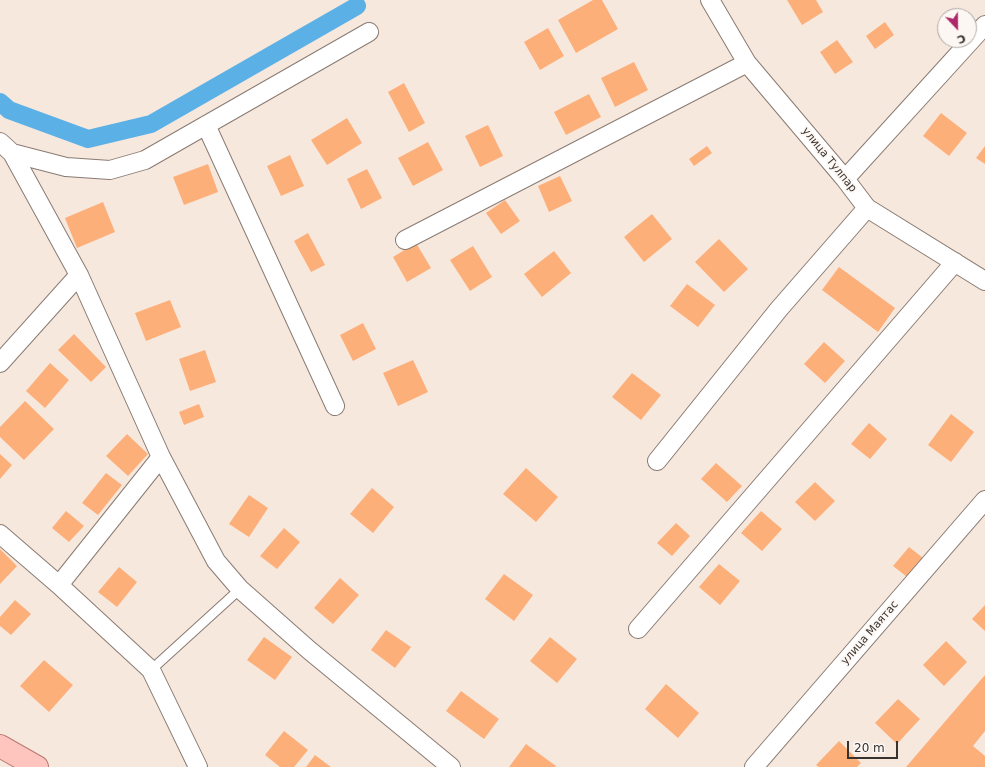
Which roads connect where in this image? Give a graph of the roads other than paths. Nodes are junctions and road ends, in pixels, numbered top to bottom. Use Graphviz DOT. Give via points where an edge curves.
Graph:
graph roads {
  1 [pos="710,0"];
  2 [pos="985,25"];
  3 [pos="369,32"];
  4 [pos="747,63"];
  5 [pos="206,125"];
  6 [pos="6,147"];
  7 [pos="844,179"];
  8 [pos="867,208"];
  9 [pos="405,240"];
  10 [pos="954,262"];
  11 [pos="79,275"];
  12 [pos="985,281"];
  13 [pos="0,363"];
  14 [pos="335,406"];
  15 [pos="161,457"];
  16 [pos="656,461"];
  17 [pos="985,500"];
  18 [pos="0,534"];
  19 [pos="59,585"];
  20 [pos="240,589"];
  21 [pos="638,629"];
  22 [pos="151,670"];
  23 [pos="0,746"];
  24 [pos="37,767"];
  25 [pos="198,767"];
  26 [pos="451,767"];
  27 [pos="754,767"];
  1 -- 4 [label="street, улица Тулпар"];
  2 -- 7 [label="street"];
  3 -- 5 [label="street"];
  4 -- 7 [label="street, улица Тулпар"];
  4 -- 9 [label="street"];
  5 -- 6 [label="street" via="145,160 110,170 66,167"];
  5 -- 14 [label="street"];
  6 -- 11 [label="street"];
  7 -- 8 [label="street, улица Тулпар"];
  8 -- 10 [label="street, улица Тулпар"];
  8 -- 16 [label="street" via="779,309"];
  10 -- 12 [label="street, улица Тулпар"];
  10 -- 21 [label="street"];
  11 -- 13 [label="street"];
  11 -- 15 [label="street"];
  15 -- 19 [label="street"];
  15 -- 20 [label="street" via="216,562"];
  17 -- 27 [label="street, улица Маятас"];
  18 -- 19 [label="street"];
  19 -- 22 [label="street"];
  20 -- 22 [label="lane"];
  20 -- 26 [label="street" via="309,650"];
  22 -- 25 [label="street"];
  23 -- 24 [label="main road"];
}
